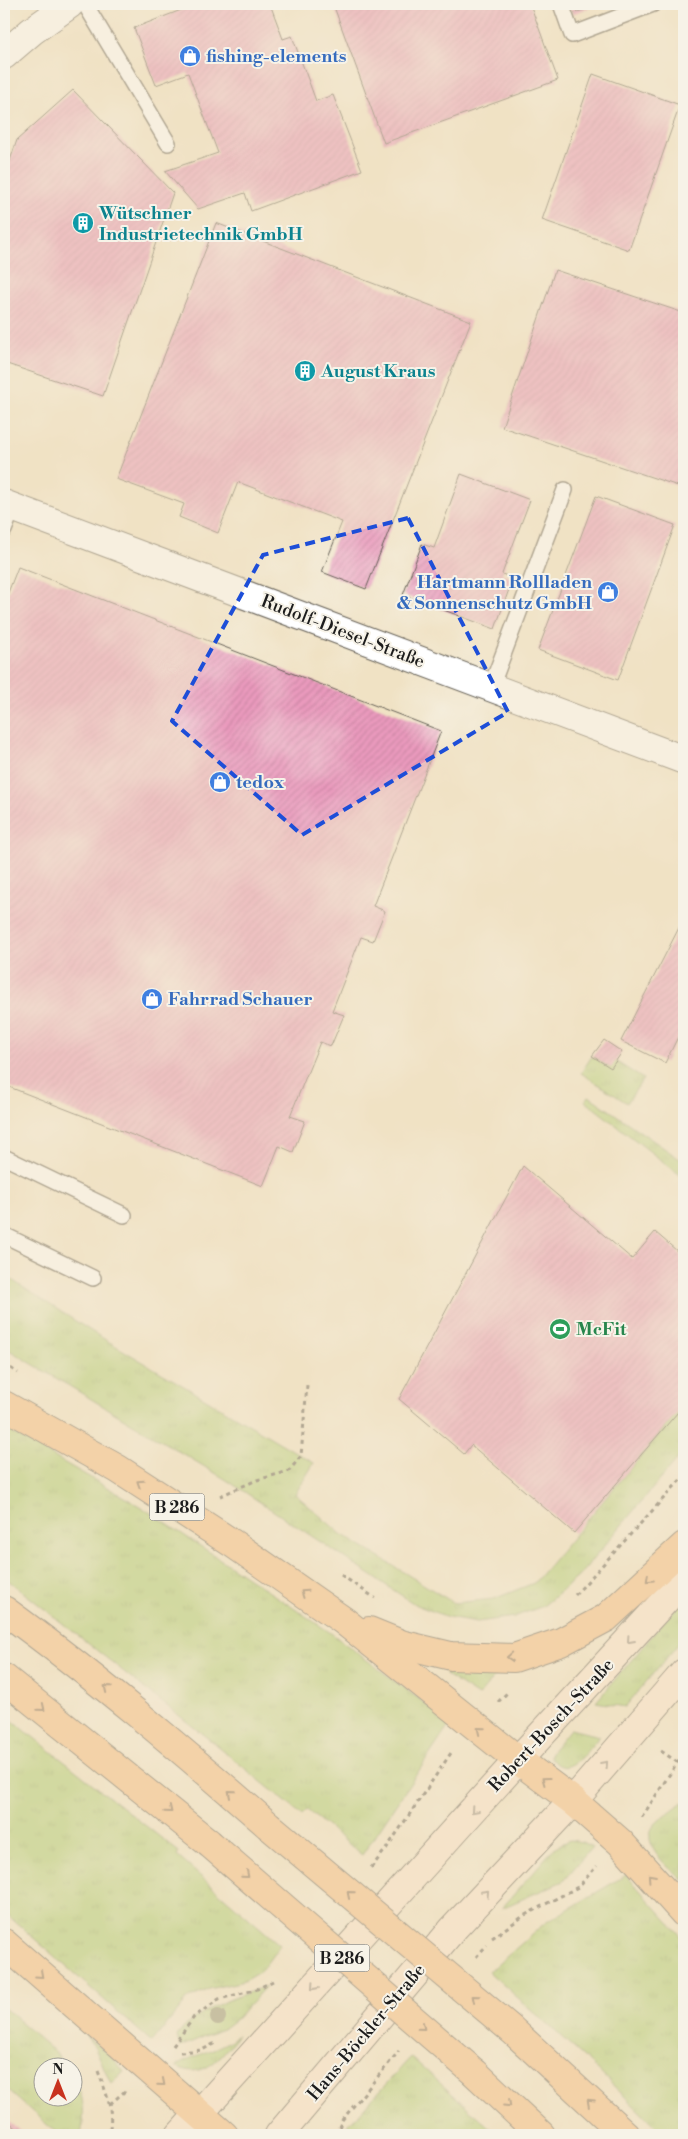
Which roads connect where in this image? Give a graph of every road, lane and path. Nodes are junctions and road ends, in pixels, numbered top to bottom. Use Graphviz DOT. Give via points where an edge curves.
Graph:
graph roads {
  1 [pos="70,4"];
  2 [pos="85,4"];
  3 [pos="561,4"];
  4 [pos="653,4"];
  5 [pos="4,56"];
  6 [pos="168,143"];
  7 [pos="565,490"];
  8 [pos="7,514"];
  9 [pos="491,687"];
  10 [pos="684,757"];
  11 [pos="4,1158"];
  12 [pos="124,1215"];
  13 [pos="4,1235"];
  14 [pos="93,1278"];
  15 [pos="4,1364"];
  16 [pos="21,1374"];
  17 [pos="306,1385"];
  18 [pos="4,1405"];
  19 [pos="684,1476"];
  20 [pos="227,1501"];
  21 [pos="684,1546"];
  22 [pos="335,1572"];
  23 [pos="684,1576"];
  24 [pos="574,1596"];
  25 [pos="377,1599"];
  26 [pos="4,1610"];
  27 [pos="344,1621"];
  28 [pos="684,1673"];
  29 [pos="4,1678"];
  30 [pos="512,1688"];
  31 [pos="474,1726"];
  32 [pos="684,1752"];
  33 [pos="518,1760"];
  34 [pos="572,1801"];
  35 [pos="620,1842"];
  36 [pos="368,1871"];
  37 [pos="684,1913"];
  38 [pos="4,1943"];
  39 [pos="473,1961"];
  40 [pos="278,1978"];
  41 [pos="405,2044"];
  42 [pos="167,2053"];
  43 [pos="199,2113"];
  44 [pos="180,2135"];
  45 [pos="224,2135"];
  46 [pos="279,2135"];
  47 [pos="336,2135"];
  48 [pos="541,2135"];
  49 [pos="626,2135"];
  1 -- 5 [label="street"];
  2 -- 6 [label="lane"];
  3 -- 4 [label="lane" via="572,35"];
  7 -- 9 [label="lane"];
  8 -- 9 [label="street, Rudolf-Diesel-Straße"];
  9 -- 10 [label="street, Rudolf-Diesel-Straße"];
  11 -- 12 [label="lane"];
  13 -- 14 [label="lane"];
  15 -- 16 [label="path"];
  17 -- 20 [label="path" via="301,1456 289,1471 219,1496"];
  27 -- 18 [label="highway, B 286, one-way" via="126,1474"];
  19 -- 24 [label="path"];
  21 -- 27 [label="highway, B 286, one-way" via="606,1618 562,1642 514,1658 451,1656 401,1644"];
  22 -- 25 [label="path"];
  23 -- 33 [label="street, Robert-Bosch-Straße, one-way"];
  49 -- 26 [label="highway, B 286, one-way, bridge" via="512,2030 166,1736 74,1661"];
  27 -- 31 [label="highway, B 286"];
  34 -- 28 [label="street, one-way"];
  29 -- 48 [label="highway, B 286, one-way, bridge" via="209,1843 475,2073"];
  30 -- 31 [label="path"];
  33 -- 31 [label="highway, B 286, one-way"];
  31 -- 36 [label="path" via="447,1758"];
  32 -- 35 [label="path" via="643,1815"];
  34 -- 33 [label="highway, B 286, one-way"];
  33 -- 43 [label="street, Robert-Bosch-Straße, one-way"];
  34 -- 35 [label="highway, B 286"];
  46 -- 34 [label="street, Hans-Böckler-Straße, one-way" via="453,1929"];
  37 -- 35 [label="highway, B 286, one-way"];
  35 -- 39 [label="path" via="578,1887 498,1934"];
  38 -- 43 [label="highway, one-way"];
  40 -- 42 [label="path" via="255,1990 219,1999 194,2017"];
  41 -- 47 [label="path" via="342,2120"];
  43 -- 44 [label="street"];
  43 -- 45 [label="highway"];
}
